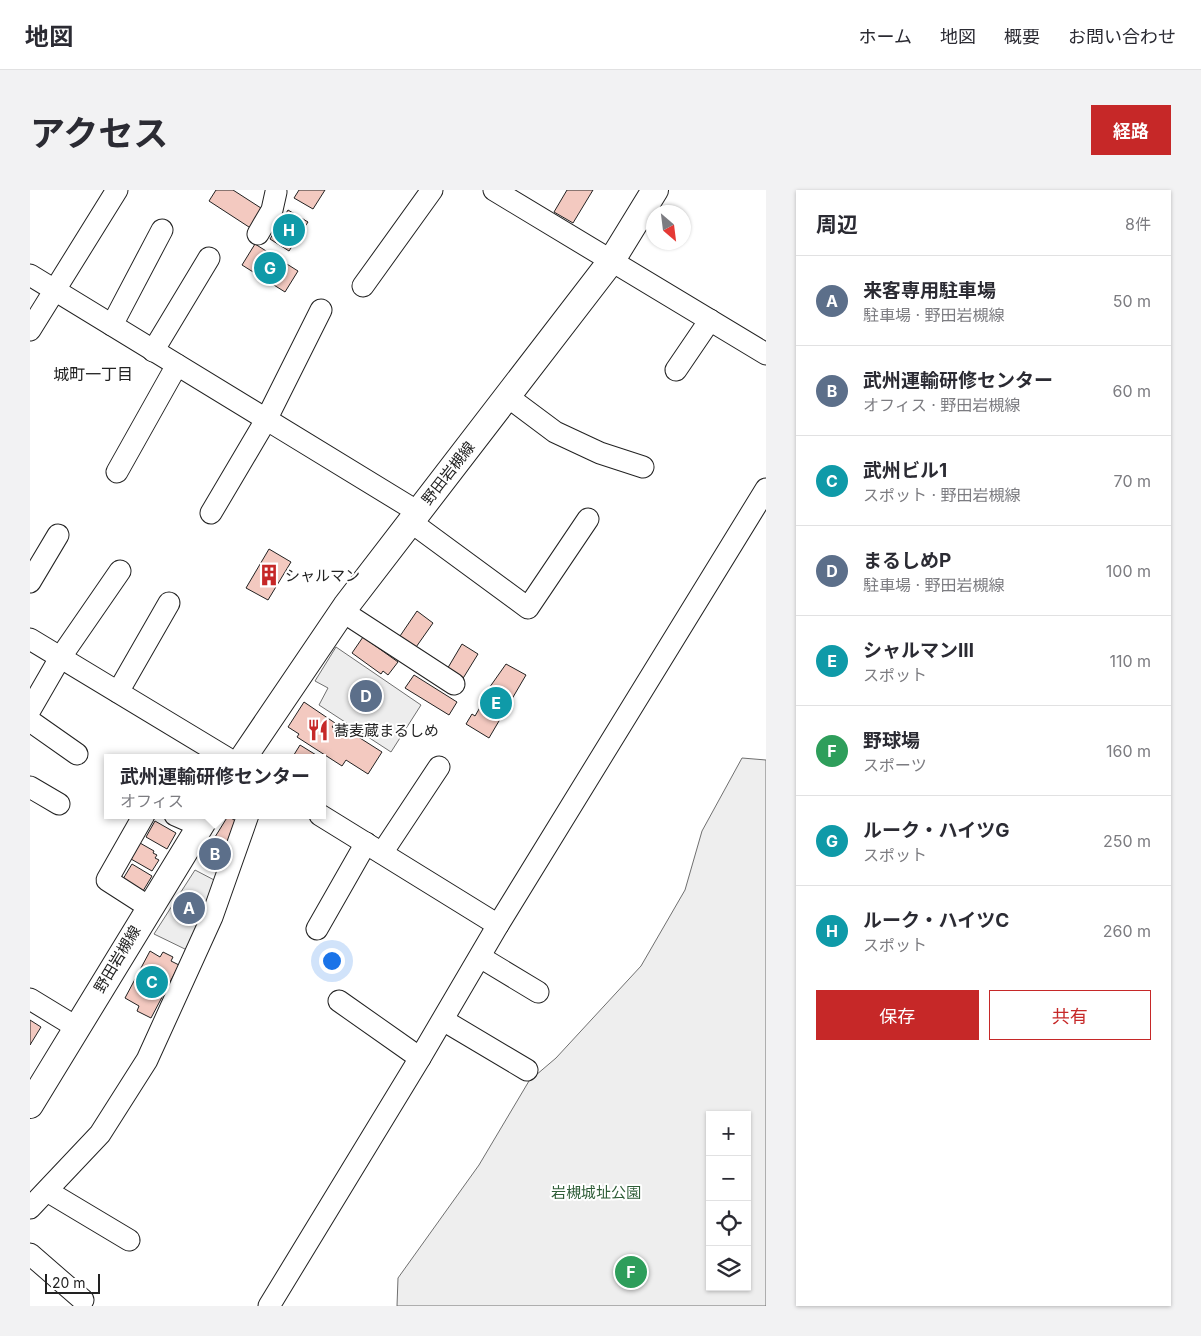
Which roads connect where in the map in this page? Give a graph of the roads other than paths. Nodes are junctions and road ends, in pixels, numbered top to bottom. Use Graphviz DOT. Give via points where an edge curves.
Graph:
graph roads {
  1 [pos="116,190"];
  2 [pos="432,190"];
  3 [pos="494,190"];
  4 [pos="655,190"];
  5 [pos="276,191"];
  6 [pos="162,230"];
  7 [pos="258,234"];
  8 [pos="209,258"];
  9 [pos="612,260"];
  10 [pos="30,275"];
  11 [pos="363,286"];
  12 [pos="54,290"];
  13 [pos="321,310"];
  14 [pos="710,320"];
  15 [pos="112,326"];
  16 [pos="30,330"];
  17 [pos="153,351"];
  18 [pos="766,354"];
  19 [pos="177,366"];
  20 [pos="676,370"];
  21 [pos="508,397"];
  22 [pos="266,420"];
  23 [pos="643,467"];
  24 [pos="117,472"];
  25 [pos="766,490"];
  26 [pos="211,513"];
  27 [pos="414,517"];
  28 [pos="588,519"];
  29 [pos="58,535"];
  30 [pos="120,571"];
  31 [pos="30,582"];
  32 [pos="169,603"];
  33 [pos="342,611"];
  34 [pos="30,639"];
  35 [pos="60,658"];
  36 [pos="454,684"];
  37 [pos="118,692"];
  38 [pos="30,710"];
  39 [pos="30,721"];
  40 [pos="77,754"];
  41 [pos="220,754"];
  42 [pos="247,754"];
  43 [pos="439,767"];
  44 [pos="30,787"];
  45 [pos="59,804"];
  46 [pos="142,819"];
  47 [pos="247,819"];
  48 [pos="326,819"];
  49 [pos="204,821"];
  50 [pos="374,848"];
  51 [pos="149,907"];
  52 [pos="498,925"];
  53 [pos="317,929"];
  54 [pos="480,957"];
  55 [pos="538,992"];
  56 [pos="30,999"];
  57 [pos="339,1000"];
  58 [pos="443,1020"];
  59 [pos="76,1027"];
  60 [pos="420,1058"];
  61 [pos="527,1070"];
  62 [pos="30,1105"];
  63 [pos="47,1190"];
  64 [pos="30,1208"];
  65 [pos="129,1240"];
  66 [pos="30,1254"];
  67 [pos="83,1300"];
  68 [pos="269,1306"];
  1 -- 12 [label="street"];
  2 -- 11 [label="street"];
  3 -- 9 [label="street"];
  4 -- 9 [label="main road, 野田岩槻線"];
  5 -- 7 [label="street" via="272,210"];
  6 -- 15 [label="street"];
  8 -- 17 [label="street"];
  9 -- 14 [label="street"];
  9 -- 21 [label="main road, 野田岩槻線"];
  10 -- 12 [label="street"];
  12 -- 15 [label="street"];
  12 -- 16 [label="street"];
  13 -- 22 [label="street"];
  14 -- 18 [label="street"];
  14 -- 20 [label="street"];
  15 -- 17 [label="street"];
  17 -- 19 [label="street"];
  19 -- 22 [label="street"];
  19 -- 24 [label="street"];
  21 -- 23 [label="street" via="555,432 600,453"];
  21 -- 27 [label="main road, 野田岩槻線"];
  22 -- 26 [label="street"];
  22 -- 27 [label="street"];
  25 -- 52 [label="street"];
  27 -- 28 [label="street" via="528,608"];
  27 -- 33 [label="main road, 野田岩槻線"];
  29 -- 31 [label="street"];
  30 -- 35 [label="street"];
  32 -- 37 [label="street"];
  33 -- 36 [label="street"];
  33 -- 42 [label="main road, 野田岩槻線"];
  34 -- 35 [label="street"];
  35 -- 37 [label="street"];
  35 -- 38 [label="street"];
  37 -- 41 [label="street"];
  39 -- 40 [label="street"];
  43 -- 50 [label="street"];
  44 -- 45 [label="street"];
  46 -- 51 [label="street" via="107,880"];
  47 -- 63 [label="street" via="212,917 147,1060 100,1134"];
  48 -- 50 [label="street"];
  49 -- 51 [label="main road, 野田岩槻線"];
  50 -- 52 [label="street"];
  50 -- 53 [label="street"];
  51 -- 59 [label="main road, 野田岩槻線"];
  52 -- 54 [label="street"];
  54 -- 55 [label="street"];
  54 -- 58 [label="street"];
  56 -- 59 [label="street"];
  57 -- 60 [label="street"];
  58 -- 60 [label="street"];
  58 -- 61 [label="street"];
  59 -- 62 [label="main road, 野田岩槻線"];
  60 -- 68 [label="street"];
  63 -- 64 [label="street"];
  63 -- 65 [label="street"];
  66 -- 67 [label="street"];
}
